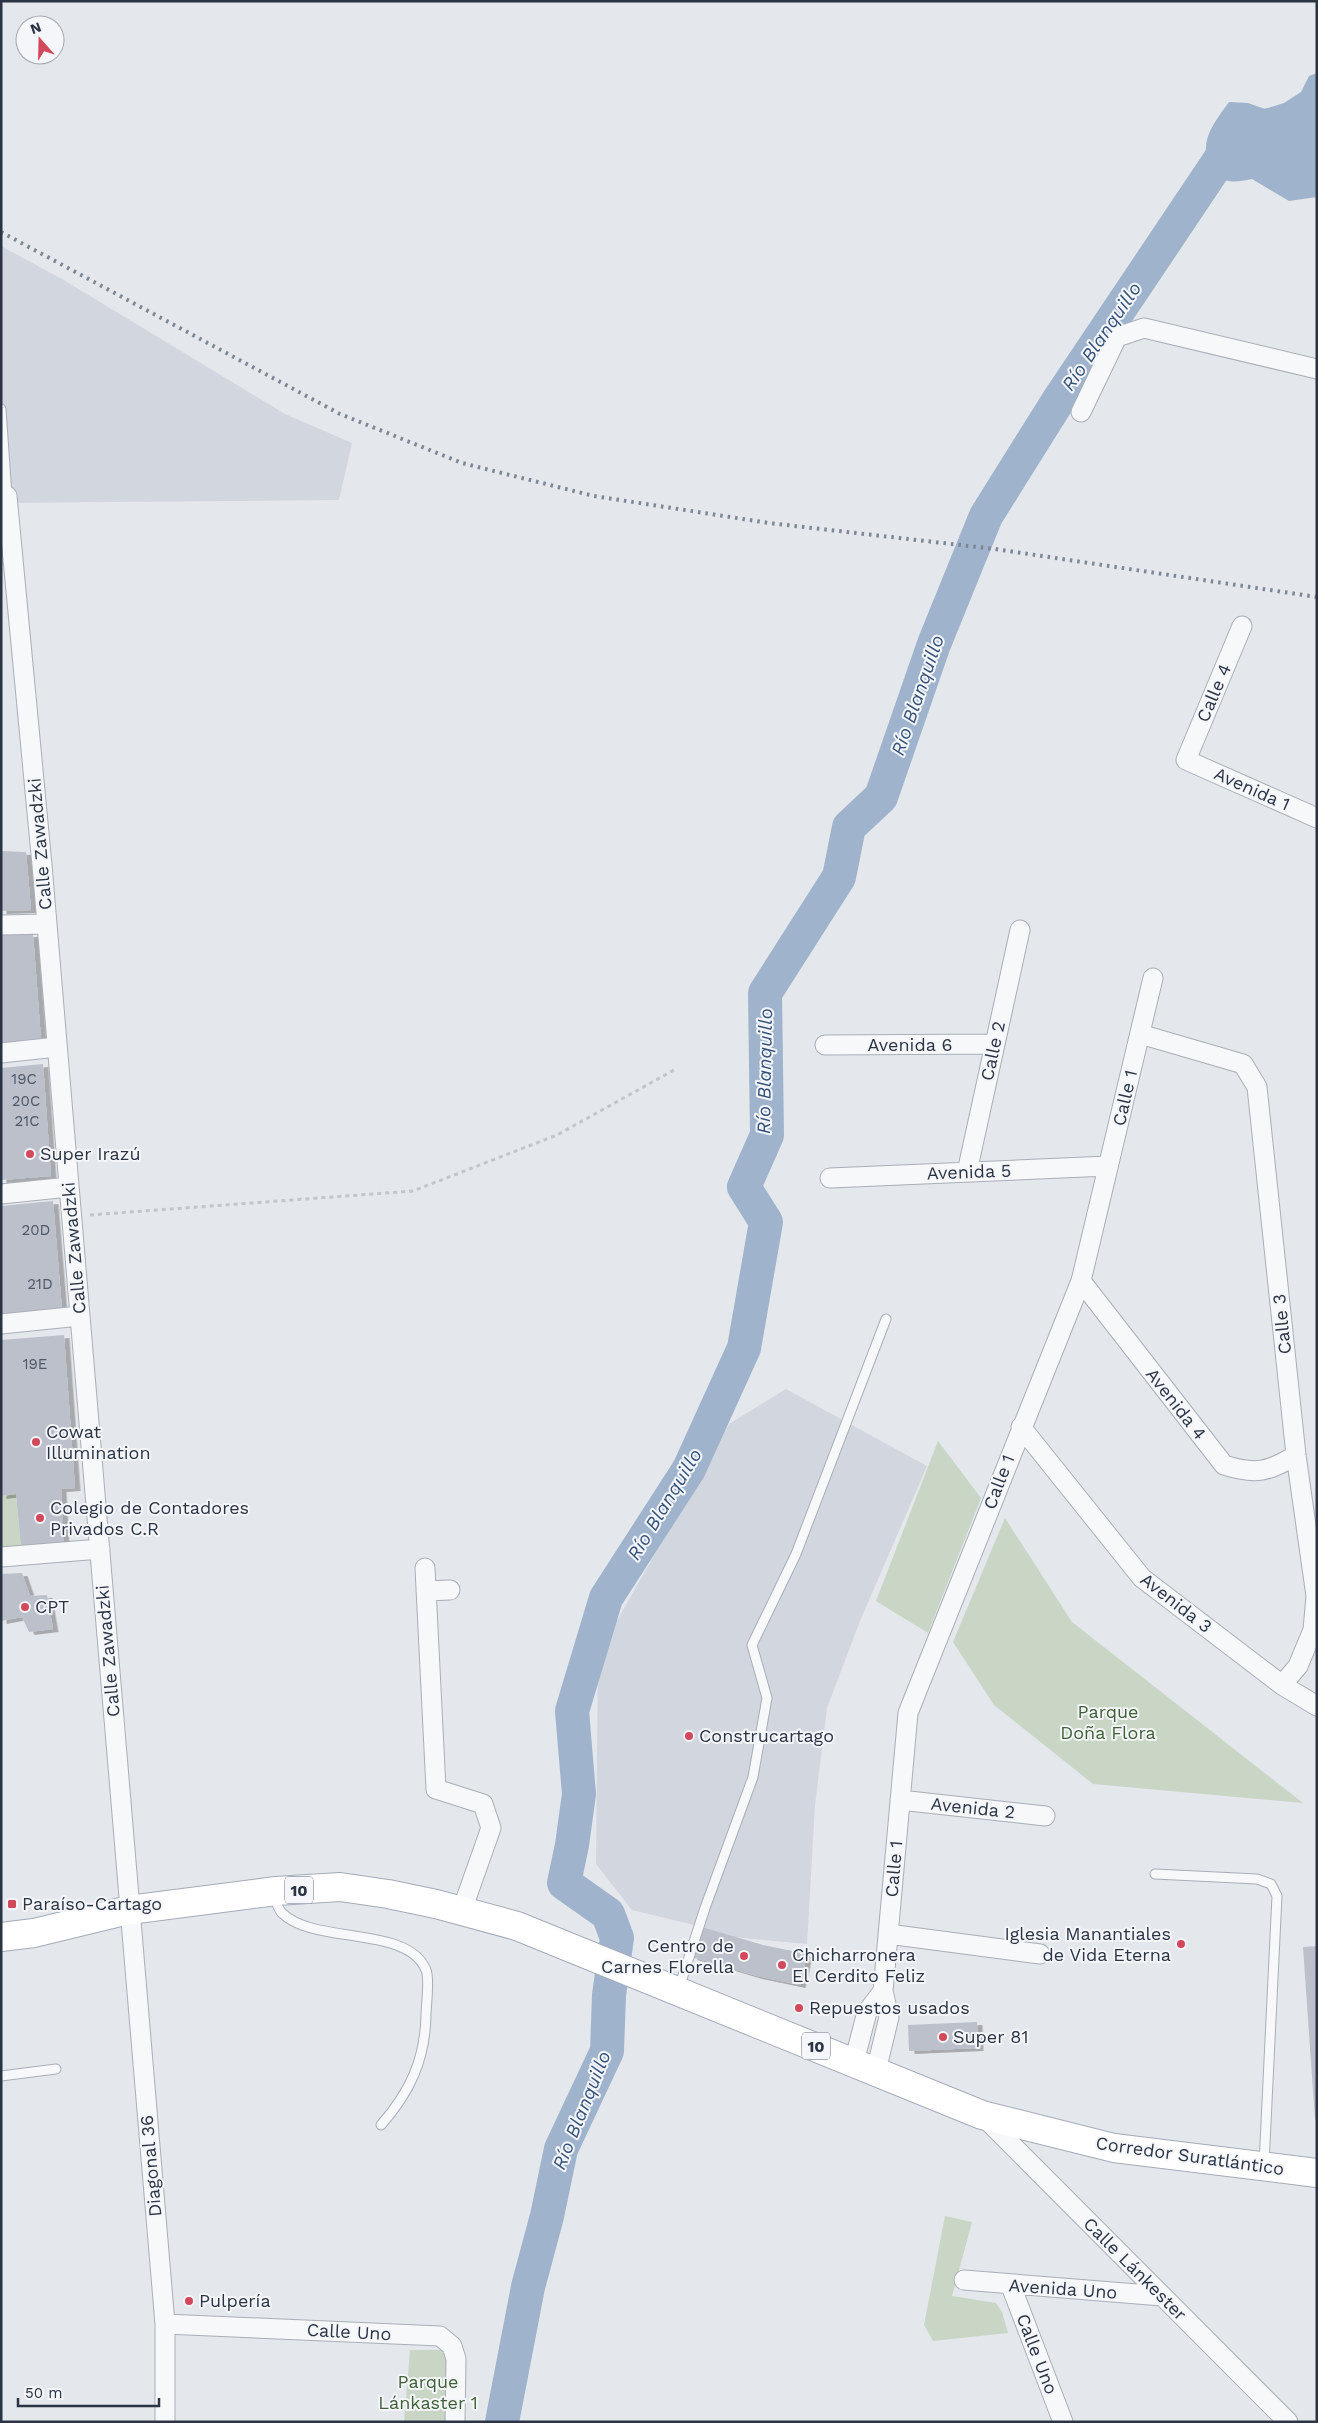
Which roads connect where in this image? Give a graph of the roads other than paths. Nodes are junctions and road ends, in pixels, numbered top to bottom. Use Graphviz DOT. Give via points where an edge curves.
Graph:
graph roads {
  1 [pos="1317,369"];
  2 [pos="1,409"];
  3 [pos="1081,412"];
  4 [pos="6,496"];
  5 [pos="1242,626"];
  6 [pos="1186,760"];
  7 [pos="1317,818"];
  8 [pos="47,924"];
  9 [pos="1,925"];
  10 [pos="1020,930"];
  11 [pos="1153,978"];
  12 [pos="1140,1034"];
  13 [pos="995,1044"];
  14 [pos="826,1045"];
  15 [pos="57,1047"];
  16 [pos="1,1053"];
  17 [pos="1108,1166"];
  18 [pos="967,1172"];
  19 [pos="830,1178"];
  20 [pos="69,1187"];
  21 [pos="1,1194"];
  22 [pos="1081,1281"];
  23 [pos="80,1316"];
  24 [pos="886,1319"];
  25 [pos="1,1324"];
  26 [pos="1021,1427"];
  27 [pos="1296,1455"];
  28 [pos="100,1549"];
  29 [pos="1,1557"];
  30 [pos="425,1568"];
  31 [pos="450,1590"];
  32 [pos="426,1592"];
  33 [pos="1282,1685"];
  34 [pos="1317,1706"];
  35 [pos="900,1800"];
  36 [pos="1045,1816"];
  37 [pos="1155,1874"];
  38 [pos="272,1891"];
  39 [pos="129,1910"];
  40 [pos="462,1910"];
  41 [pos="888,1934"];
  42 [pos="1,1937"];
  43 [pos="1040,1954"];
  44 [pos="678,1991"];
  45 [pos="865,2066"];
  46 [pos="56,2068"];
  47 [pos="1,2076"];
  48 [pos="982,2115"];
  49 [pos="381,2125"];
  50 [pos="1264,2166"];
  51 [pos="1317,2173"];
  52 [pos="964,2280"];
  53 [pos="1011,2286"];
  54 [pos="1162,2296"];
  55 [pos="165,2324"];
  56 [pos="1281,2420"];
  57 [pos="165,2422"];
  58 [pos="455,2422"];
  59 [pos="1063,2422"];
  1 -- 3 [label="street" via="1144,328 1117,337"];
  2 -- 4 [label="lane"];
  4 -- 8 [label="street, Calle Zawadzki"];
  5 -- 6 [label="street, Calle 4"];
  6 -- 7 [label="street, Avenida 1"];
  8 -- 9 [label="street"];
  8 -- 15 [label="street, Calle Zawadzki"];
  10 -- 13 [label="street, Calle 2"];
  11 -- 12 [label="street, Calle 1"];
  12 -- 17 [label="street, Calle 1"];
  12 -- 27 [label="street, Calle 3" via="1243,1064 1256,1087"];
  13 -- 14 [label="street, Avenida 6"];
  13 -- 18 [label="street, Calle 2"];
  15 -- 16 [label="street"];
  15 -- 20 [label="street, Calle Zawadzki"];
  17 -- 18 [label="street, Avenida 5"];
  17 -- 22 [label="street, Calle 1"];
  18 -- 19 [label="street, Avenida 5"];
  20 -- 21 [label="street"];
  20 -- 23 [label="street, Calle Zawadzki"];
  22 -- 26 [label="street, Calle 1"];
  22 -- 27 [label="street, Avenida 4" via="1224,1465 1246,1472 1269,1469"];
  23 -- 25 [label="street"];
  23 -- 28 [label="street, Calle Zawadzki"];
  24 -- 44 [label="lane" via="796,1554 752,1646 767,1698 753,1777"];
  26 -- 33 [label="street, Avenida 3" via="1142,1578"];
  26 -- 35 [label="street, Calle 1" via="908,1713"];
  27 -- 33 [label="street, Calle 3" via="1316,1596 1313,1630 1298,1666"];
  28 -- 29 [label="street"];
  28 -- 39 [label="street, Calle Zawadzki"];
  30 -- 32 [label="street"];
  31 -- 32 [label="street"];
  32 -- 40 [label="street" via="436,1789 483,1804 491,1828"];
  33 -- 34 [label="street, Avenida 3"];
  35 -- 36 [label="street, Avenida 2"];
  35 -- 41 [label="street, Calle 1"];
  37 -- 50 [label="lane" via="1257,1879 1271,1884 1277,1896"];
  38 -- 39 [label="main road, Corredor Suratlántico / 10"];
  38 -- 40 [label="main road, Corredor Suratlántico / 10" via="340,1887"];
  38 -- 49 [label="lane" via="281,1912 305,1927 392,1943 418,1958 427,1971 426,2029 419,2067 398,2106"];
  39 -- 42 [label="main road, Corredor Suratlántico / 10"];
  39 -- 55 [label="street, Diagonal 36"];
  40 -- 44 [label="main road, Corredor Suratlántico / 10" via="517,1926"];
  41 -- 43 [label="street"];
  41 -- 45 [label="street, Calle 1" via="883,1992 867,2012"];
  44 -- 45 [label="main road, Corredor Suratlántico / 10"];
  45 -- 48 [label="main road, Corredor Suratlántico / 10"];
  46 -- 47 [label="lane"];
  48 -- 50 [label="main road, Corredor Suratlántico / 10" via="1114,2148"];
  48 -- 54 [label="street, Calle Lánkester"];
  50 -- 51 [label="main road, Corredor Suratlántico / 10"];
  52 -- 53 [label="street, Avenida Uno"];
  53 -- 54 [label="street, Avenida Uno"];
  53 -- 59 [label="street, Calle Uno"];
  54 -- 56 [label="street, Calle Lánkester"];
  55 -- 57 [label="street, Diagonal 36"];
  55 -- 58 [label="street, Calle Uno" via="440,2336 452,2346 456,2358"];
}
